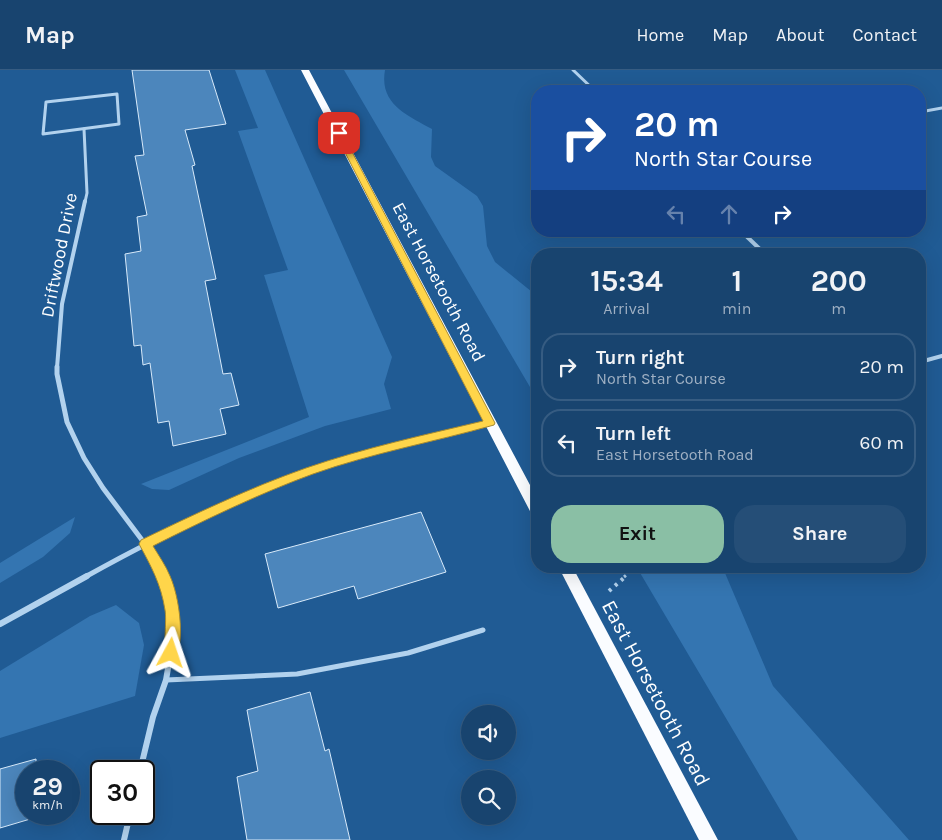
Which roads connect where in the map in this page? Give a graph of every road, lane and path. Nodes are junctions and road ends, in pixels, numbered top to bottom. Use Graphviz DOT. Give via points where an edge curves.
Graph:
graph roads {
  1 [pos="306,70"];
  2 [pos="573,70"];
  3 [pos="589,85"];
  4 [pos="942,108"];
  5 [pos="926,111"];
  6 [pos="84,129"];
  7 [pos="747,237"];
  8 [pos="759,248"];
  9 [pos="942,356"];
  10 [pos="926,360"];
  11 [pos="490,423"];
  12 [pos="531,500"];
  13 [pos="145,544"];
  14 [pos="569,573"];
  15 [pos="628,573"];
  16 [pos="588,609"];
  17 [pos="0,624"];
  18 [pos="483,630"];
  19 [pos="166,680"];
  20 [pos="143,760"];
  21 [pos="127,825"];
  22 [pos="124,840"];
  23 [pos="709,840"];
  1 -- 11 [label="main road, East Horsetooth Road"];
  2 -- 3 [label="street"];
  4 -- 5 [label="street"];
  6 -- 6 [label="street" via="119,124 117,94 46,102 43,134"];
  6 -- 13 [label="street, Driftwood Drive" via="87,193 62,304 57,374 67,422 84,458"];
  7 -- 8 [label="street"];
  9 -- 10 [label="street"];
  11 -- 12 [label="main road, East Horsetooth Road"];
  11 -- 13 [label="street" via="388,447 310,471 228,503"];
  13 -- 17 [label="street"];
  13 -- 19 [label="street, Driftwood Drive" via="164,578 172,610 173,639"];
  14 -- 16 [label="main road, East Horsetooth Road"];
  15 -- 16 [label="path"];
  16 -- 23 [label="main road, East Horsetooth Road"];
  18 -- 19 [label="lane" via="408,652 297,674"];
  19 -- 20 [label="street, Driftwood Drive"];
  21 -- 22 [label="street"];
}
